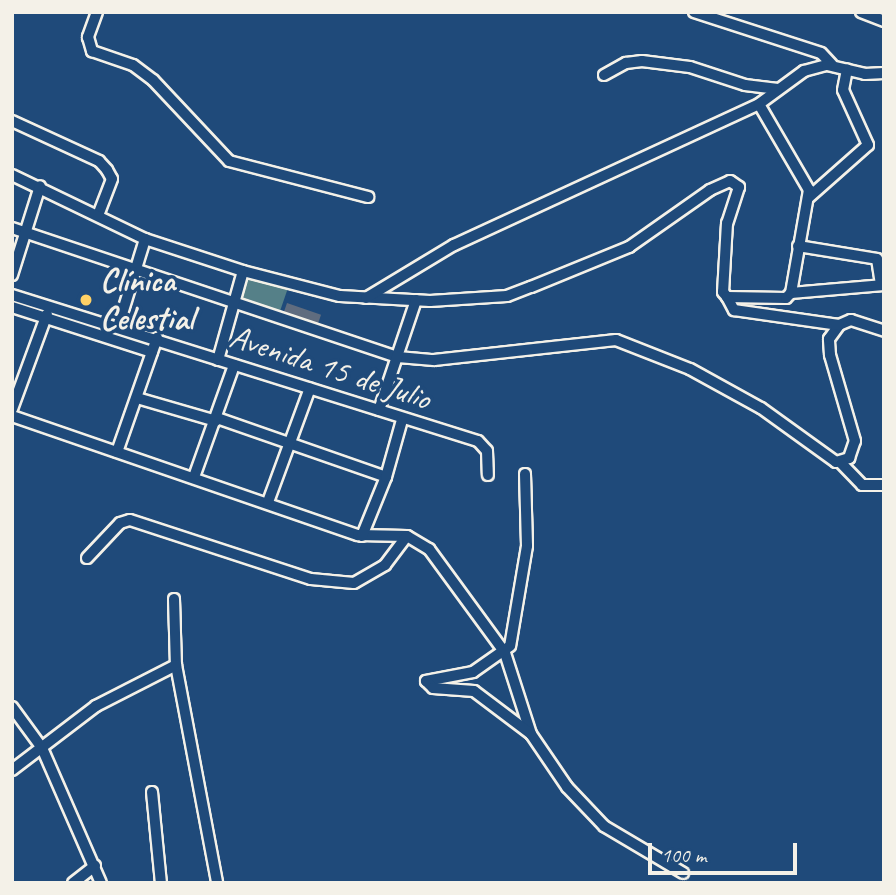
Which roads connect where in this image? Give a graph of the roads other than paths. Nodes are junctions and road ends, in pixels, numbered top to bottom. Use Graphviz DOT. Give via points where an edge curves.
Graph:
graph roads {
  1 [pos="97,12"];
  2 [pos="694,12"];
  3 [pos="861,12"];
  4 [pos="884,20"];
  5 [pos="832,65"];
  6 [pos="847,69"];
  7 [pos="884,73"];
  8 [pos="604,75"];
  9 [pos="778,89"];
  10 [pos="759,104"];
  11 [pos="12,121"];
  12 [pos="12,175"];
  13 [pos="40,186"];
  14 [pos="368,197"];
  15 [pos="808,198"];
  16 [pos="99,215"];
  17 [pos="12,228"];
  18 [pos="26,232"];
  19 [pos="145,239"];
  20 [pos="798,246"];
  21 [pos="135,271"];
  22 [pos="243,271"];
  23 [pos="12,275"];
  24 [pos="882,285"];
  25 [pos="791,293"];
  26 [pos="12,295"];
  27 [pos="727,297"];
  28 [pos="366,298"];
  29 [pos="235,299"];
  30 [pos="416,300"];
  31 [pos="12,307"];
  32 [pos="48,312"];
  33 [pos="839,325"];
  34 [pos="118,327"];
  35 [pos="884,331"];
  36 [pos="157,338"];
  37 [pos="152,352"];
  38 [pos="398,357"];
  39 [pos="218,360"];
  40 [pos="234,365"];
  41 [pos="310,388"];
  42 [pos="137,398"];
  43 [pos="12,410"];
  44 [pos="379,410"];
  45 [pos="12,416"];
  46 [pos="217,420"];
  47 [pos="402,420"];
  48 [pos="291,445"];
  49 [pos="117,452"];
  50 [pos="840,462"];
  51 [pos="525,474"];
  52 [pos="488,475"];
  53 [pos="194,477"];
  54 [pos="386,477"];
  55 [pos="884,485"];
  56 [pos="268,502"];
  57 [pos="362,536"];
  58 [pos="407,536"];
  59 [pos="87,558"];
  60 [pos="174,599"];
  61 [pos="505,653"];
  62 [pos="176,666"];
  63 [pos="12,707"];
  64 [pos="531,734"];
  65 [pos="42,748"];
  66 [pos="12,770"];
  67 [pos="152,792"];
  68 [pos="95,866"];
  69 [pos="683,873"];
  70 [pos="73,883"];
  71 [pos="101,883"];
  72 [pos="160,883"];
  73 [pos="217,883"];
  1 -- 14 [label="street" via="88,37 92,51 133,65 153,80 229,161"];
  2 -- 5 [label="street" via="821,53"];
  3 -- 4 [label="street"];
  5 -- 6 [label="street"];
  5 -- 9 [label="street" via="804,71"];
  6 -- 7 [label="street"];
  6 -- 15 [label="street" via="844,90 868,145"];
  8 -- 9 [label="street" via="642,61 690,67 745,85"];
  9 -- 10 [label="street"];
  10 -- 15 [label="street" via="806,181"];
  10 -- 28 [label="street" via="454,245"];
  11 -- 16 [label="street" via="99,161 112,179"];
  12 -- 13 [label="street"];
  13 -- 16 [label="street"];
  13 -- 18 [label="street"];
  15 -- 20 [label="street"];
  16 -- 19 [label="street"];
  17 -- 18 [label="street"];
  18 -- 21 [label="street"];
  18 -- 23 [label="street"];
  19 -- 21 [label="street"];
  19 -- 22 [label="street"];
  20 -- 24 [label="street" via="877,259"];
  20 -- 25 [label="street"];
  21 -- 29 [label="street"];
  21 -- 34 [label="street"];
  22 -- 28 [label="street" via="340,296"];
  22 -- 29 [label="street"];
  24 -- 25 [label="street"];
  25 -- 27 [label="street" via="782,298"];
  26 -- 32 [label="street, Avenida 15 de Julio"];
  27 -- 30 [label="street" via="721,276 724,239 739,187 730,181 629,247 507,296"];
  27 -- 33 [label="street" via="734,310"];
  28 -- 30 [label="street"];
  29 -- 38 [label="street"];
  29 -- 39 [label="street"];
  30 -- 38 [label="street"];
  31 -- 32 [label="street, Avenida 15 de Julio"];
  32 -- 34 [label="street, Avenida 15 de Julio"];
  32 -- 37 [label="street, Avenida 15 de Julio"];
  32 -- 43 [label="street"];
  33 -- 35 [label="street" via="851,320"];
  33 -- 50 [label="street" via="831,334 828,349 856,446 849,458"];
  34 -- 36 [label="street, Avenida 15 de Julio"];
  36 -- 37 [label="street"];
  36 -- 39 [label="street, Avenida 15 de Julio"];
  37 -- 42 [label="street"];
  38 -- 44 [label="street"];
  38 -- 50 [label="street" via="434,360 616,340 690,369 793,427 815,450"];
  39 -- 40 [label="street, Avenida 15 de Julio"];
  40 -- 41 [label="street, Avenida 15 de Julio"];
  40 -- 46 [label="street"];
  41 -- 44 [label="street, Avenida 15 de Julio"];
  41 -- 48 [label="street"];
  42 -- 46 [label="street"];
  42 -- 49 [label="street"];
  44 -- 47 [label="street, Avenida 15 de Julio"];
  45 -- 49 [label="street"];
  46 -- 48 [label="street"];
  46 -- 53 [label="street"];
  47 -- 52 [label="street, Avenida 15 de Julio" via="478,441 487,451"];
  47 -- 54 [label="street"];
  48 -- 54 [label="street"];
  48 -- 56 [label="street"];
  49 -- 53 [label="street"];
  50 -- 55 [label="street" via="862,485"];
  51 -- 61 [label="street" via="527,546 511,642"];
  53 -- 56 [label="street"];
  54 -- 57 [label="street"];
  56 -- 57 [label="street"];
  57 -- 58 [label="street"];
  58 -- 59 [label="street" via="385,565 354,583 311,579 130,520 116,526"];
  58 -- 61 [label="street" via="435,554"];
  60 -- 62 [label="street"];
  61 -- 64 [label="street"];
  61 -- 64 [label="street" via="473,672 430,677 426,682 433,688 474,691"];
  62 -- 65 [label="street" via="96,706"];
  62 -- 73 [label="street"];
  63 -- 65 [label="street"];
  64 -- 69 [label="street" via="568,787 604,826"];
  65 -- 66 [label="street"];
  65 -- 68 [label="street"];
  67 -- 72 [label="street"];
  68 -- 70 [label="street"];
  68 -- 71 [label="street"];
}
